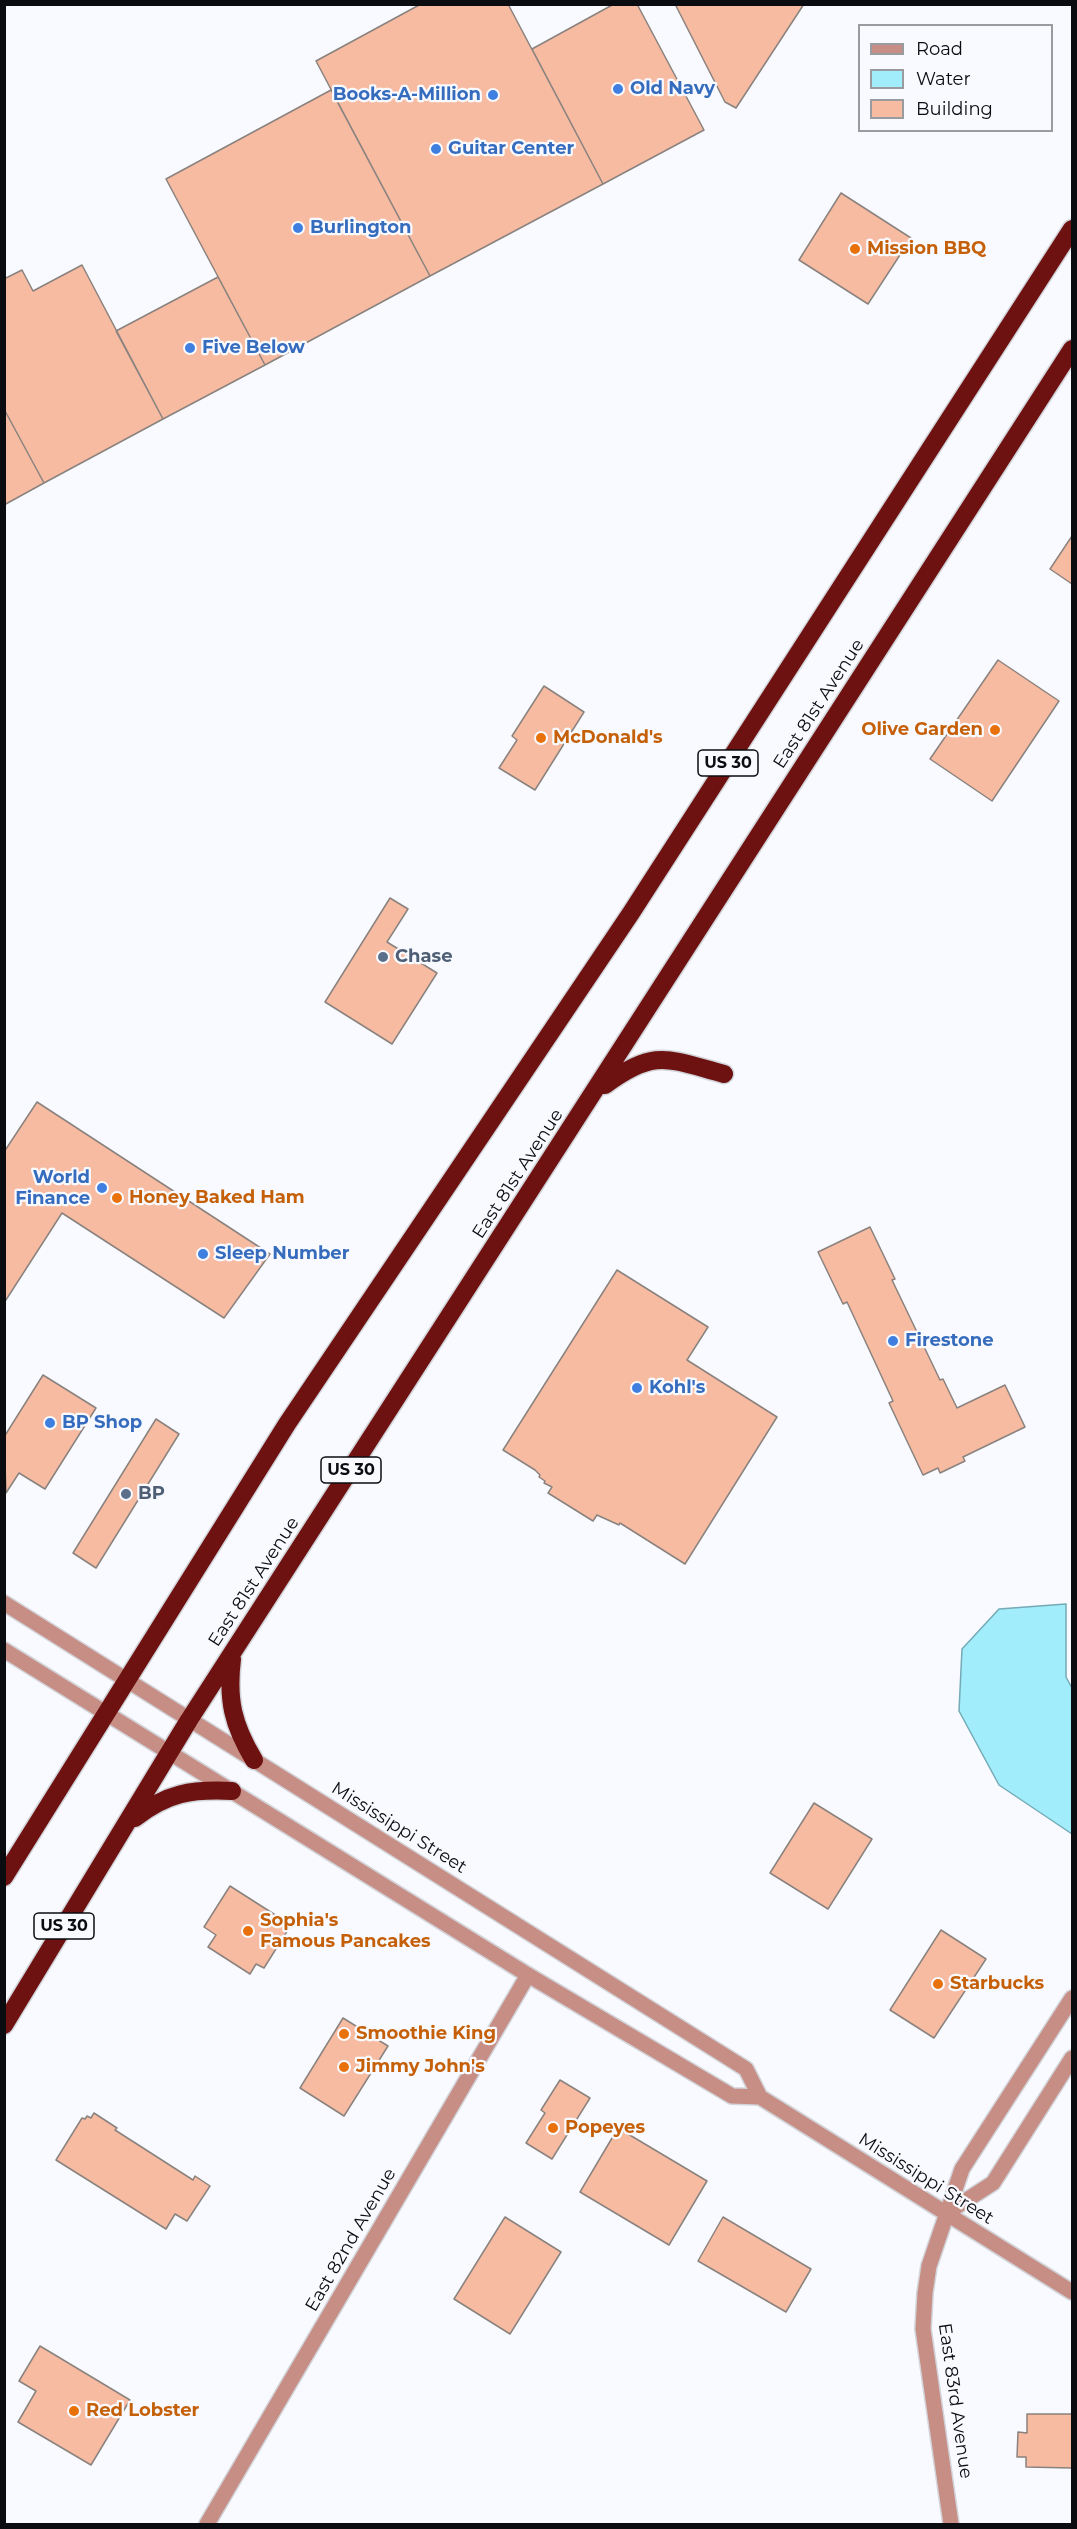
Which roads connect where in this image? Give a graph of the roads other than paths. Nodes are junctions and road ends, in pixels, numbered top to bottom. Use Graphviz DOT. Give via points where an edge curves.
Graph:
graph roads {
  1 [pos="1072,229"];
  2 [pos="1072,349"];
  3 [pos="724,1074"];
  4 [pos="596,1091"];
  5 [pos="4,1603"];
  6 [pos="4,1650"];
  7 [pos="232,1654"];
  8 [pos="127,1680"];
  9 [pos="106,1713"];
  10 [pos="189,1720"];
  11 [pos="169,1753"];
  12 [pos="254,1760"];
  13 [pos="232,1791"];
  14 [pos="124,1827"];
  15 [pos="4,1877"];
  16 [pos="528,1976"];
  17 [pos="1072,1998"];
  18 [pos="4,2025"];
  19 [pos="1072,2058"];
  20 [pos="760,2097"];
  21 [pos="945,2214"];
  22 [pos="1072,2292"];
  23 [pos="207,2524"];
  24 [pos="951,2524"];
  1 -- 8 [label="highway, US 30" via="631,913 287,1424"];
  2 -- 4 [label="highway, East 81st Avenue / US 30"];
  3 -- 4 [label="highway" via="666,1059 627,1069"];
  4 -- 7 [label="highway, East 81st Avenue / US 30"];
  5 -- 8 [label="street, Mississippi Street"];
  6 -- 9 [label="street, Mississippi Street"];
  7 -- 10 [label="highway, East 81st Avenue / US 30"];
  7 -- 12 [label="highway" via="230,1704 239,1735"];
  8 -- 9 [label="highway, US 30"];
  8 -- 10 [label="street, Mississippi Street"];
  9 -- 11 [label="street, Mississippi Street"];
  9 -- 15 [label="highway, US 30"];
  10 -- 11 [label="highway, East 81st Avenue / US 30"];
  10 -- 12 [label="street, Mississippi Street"];
  11 -- 13 [label="street, Mississippi Street"];
  11 -- 14 [label="highway, East 81st Avenue / US 30"];
  12 -- 20 [label="street, Mississippi Street" via="746,2069"];
  13 -- 14 [label="highway" via="201,1789 179,1793 153,1804"];
  13 -- 16 [label="street, Mississippi Street"];
  14 -- 18 [label="highway, East 81st Avenue / US 30"];
  16 -- 20 [label="street, Mississippi Street" via="732,2096"];
  16 -- 23 [label="street, East 82nd Avenue"];
  17 -- 21 [label="street, East 83rd Avenue" via="962,2169"];
  19 -- 21 [label="street" via="993,2183"];
  20 -- 21 [label="street, Mississippi Street"];
  21 -- 22 [label="street, Mississippi Street"];
  21 -- 24 [label="street, East 83rd Avenue" via="929,2266 923,2329"];
}
